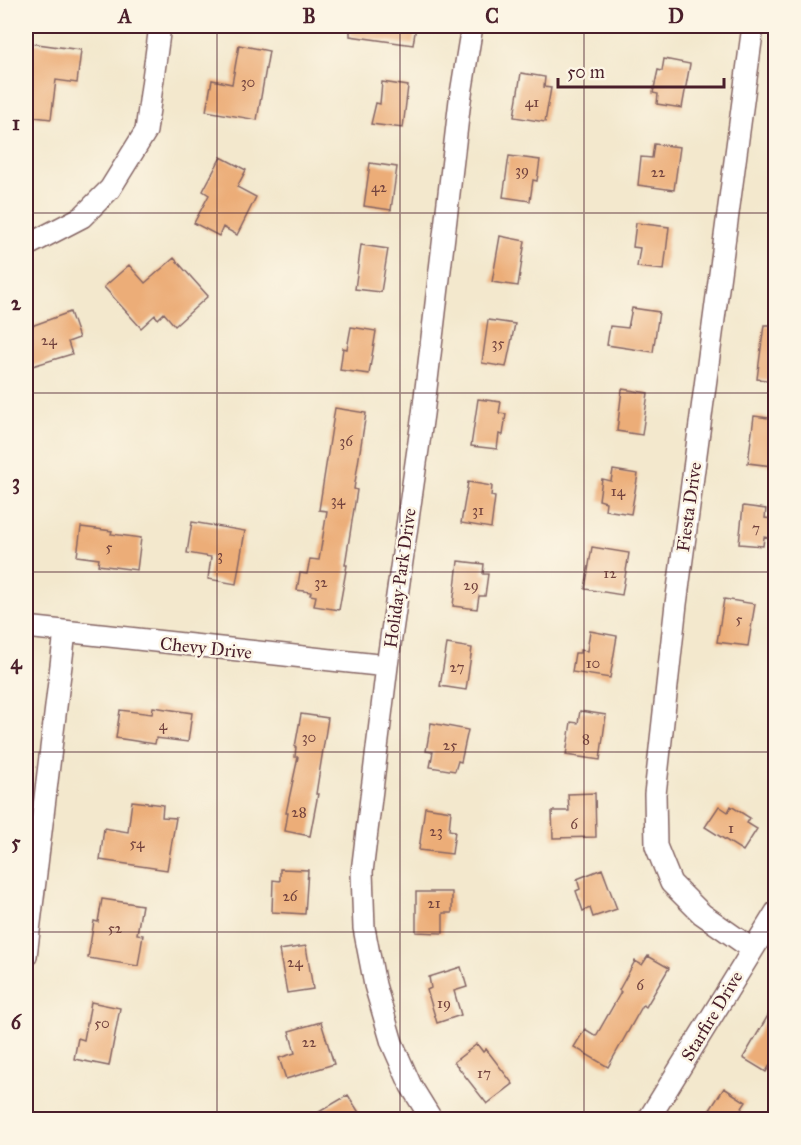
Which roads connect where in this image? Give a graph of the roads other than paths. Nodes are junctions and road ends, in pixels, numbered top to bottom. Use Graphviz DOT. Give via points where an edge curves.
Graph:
graph roads {
  1 [pos="160,26"];
  2 [pos="472,26"];
  3 [pos="753,26"];
  4 [pos="26,246"];
  5 [pos="26,627"];
  6 [pos="65,632"];
  7 [pos="387,666"];
  8 [pos="776,912"];
  9 [pos="753,949"];
  10 [pos="26,956"];
  11 [pos="432,1119"];
  12 [pos="648,1119"];
  1 -- 4 [label="street" via="146,131 110,189 81,217"];
  2 -- 7 [label="street, Holiday Park Drive"];
  3 -- 9 [label="street, Fiesta Drive" via="655,794 656,846 671,883 702,914"];
  5 -- 6 [label="street, Chevy Drive"];
  6 -- 7 [label="street, Chevy Drive"];
  6 -- 10 [label="street"];
  7 -- 11 [label="street, Holiday Park Drive" via="362,872 364,928 375,986 392,1043 411,1086"];
  8 -- 9 [label="street, Starfire Drive"];
  9 -- 12 [label="street, Starfire Drive"];
}
